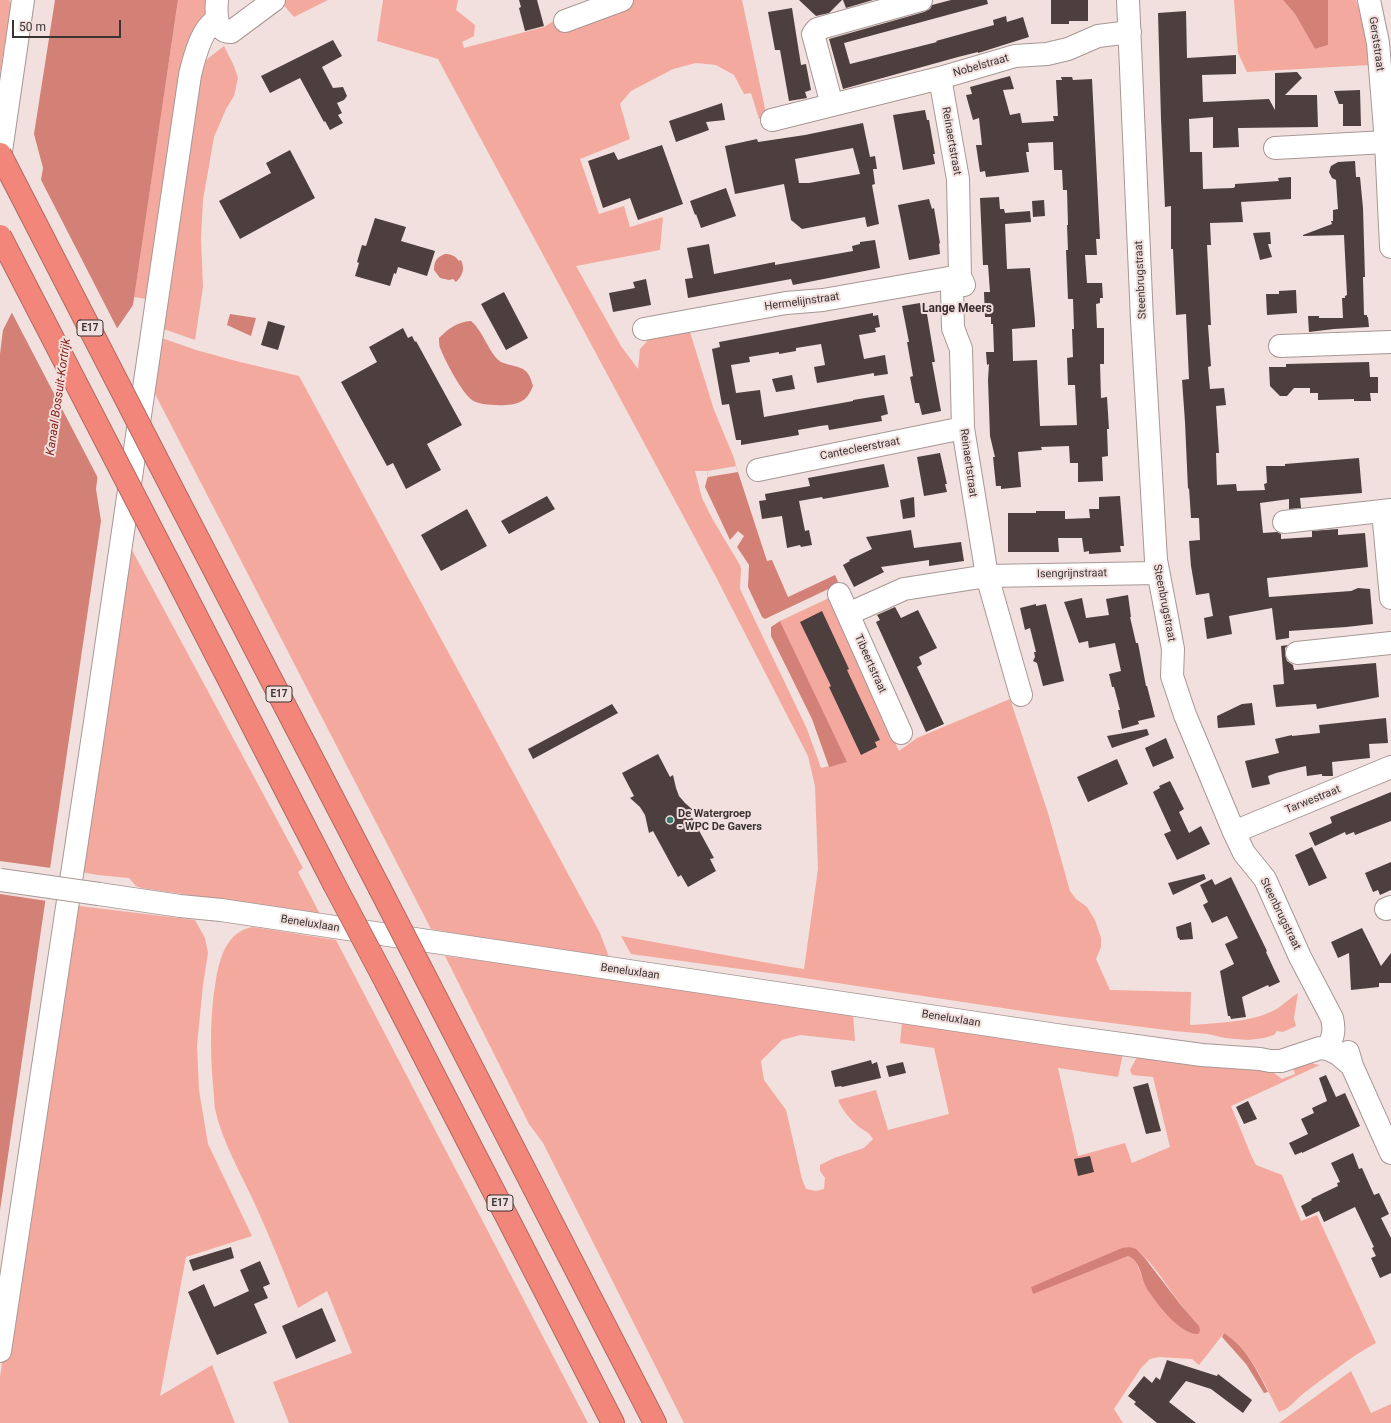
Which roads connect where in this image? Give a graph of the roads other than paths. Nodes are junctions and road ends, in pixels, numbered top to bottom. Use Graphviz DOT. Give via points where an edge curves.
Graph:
graph roads {
  1 [pos="23,0"];
  2 [pos="274,0"];
  3 [pos="622,0"];
  4 [pos="921,0"];
  5 [pos="1128,0"];
  6 [pos="1369,0"];
  7 [pos="217,10"];
  8 [pos="565,21"];
  9 [pos="1130,32"];
  10 [pos="940,78"];
  11 [pos="832,104"];
  12 [pos="1388,112"];
  13 [pos="772,120"];
  14 [pos="1386,142"];
  15 [pos="1275,148"];
  16 [pos="0,154"];
  17 [pos="0,158"];
  18 [pos="0,236"];
  19 [pos="1391,247"];
  20 [pos="960,276"];
  21 [pos="644,329"];
  22 [pos="1391,342"];
  23 [pos="1280,346"];
  24 [pos="963,428"];
  25 [pos="758,470"];
  26 [pos="1387,510"];
  27 [pos="1284,522"];
  28 [pos="1158,573"];
  29 [pos="987,576"];
  30 [pos="839,594"];
  31 [pos="1391,598"];
  32 [pos="848,614"];
  33 [pos="1391,643"];
  34 [pos="1297,653"];
  35 [pos="1021,695"];
  36 [pos="901,733"];
  37 [pos="1391,767"];
  38 [pos="1234,832"];
  39 [pos="0,880"];
  40 [pos="1331,1042"];
  41 [pos="1391,1153"];
  42 [pos="0,1351"];
  43 [pos="613,1423"];
  44 [pos="655,1423"];
  1 -- 17 [label="street"];
  2 -- 7 [label="street" via="231,32 222,29"];
  3 -- 8 [label="street"];
  4 -- 11 [label="street" via="817,29 813,34"];
  5 -- 9 [label="street, Steenbrugstraat"];
  6 -- 12 [label="street, Gerststraat"];
  7 -- 42 [label="street" via="200,44 190,74"];
  9 -- 10 [label="street, Nobelstraat" via="1098,36 1068,49 1047,54 1015,56"];
  9 -- 28 [label="street, Steenbrugstraat" via="1142,312"];
  10 -- 11 [label="street, Nobelstraat"];
  10 -- 20 [label="street, Reinaertstraat" via="958,179"];
  11 -- 13 [label="street, Nobelstraat"];
  12 -- 14 [label="street, Gerststraat"];
  14 -- 15 [label="street"];
  14 -- 19 [label="street, Gerststraat"];
  16 -- 44 [label="highway, E17, bridge"];
  18 -- 43 [label="highway, E17, bridge"];
  20 -- 21 [label="street, Hermelijnstraat" via="823,300 786,303"];
  20 -- 24 [label="street, Reinaertstraat" via="952,289 952,305 953,328 961,349"];
  22 -- 23 [label="street"];
  24 -- 25 [label="street, Cantecleerstraat"];
  24 -- 29 [label="street, Reinaertstraat"];
  26 -- 27 [label="street"];
  26 -- 31 [label="street"];
  28 -- 29 [label="street, Isengrijnstraat"];
  28 -- 38 [label="street, Steenbrugstraat" via="1173,649 1172,676 1185,715"];
  29 -- 32 [label="street, Isengrijnstraat" via="904,589"];
  29 -- 35 [label="street"];
  30 -- 32 [label="street, Tibeertstraat"];
  32 -- 36 [label="street, Tibeertstraat"];
  33 -- 34 [label="street"];
  37 -- 38 [label="street, Tarwestraat"];
  38 -- 40 [label="street, Steenbrugstraat" via="1244,853 1264,879 1332,1018 1334,1027"];
  39 -- 40 [label="street, Beneluxlaan, bridge" via="221,910 1202,1056 1260,1059 1302,1039 1320,1035"];
  40 -- 41 [label="street" via="1341,1038 1344,1043"];
}
